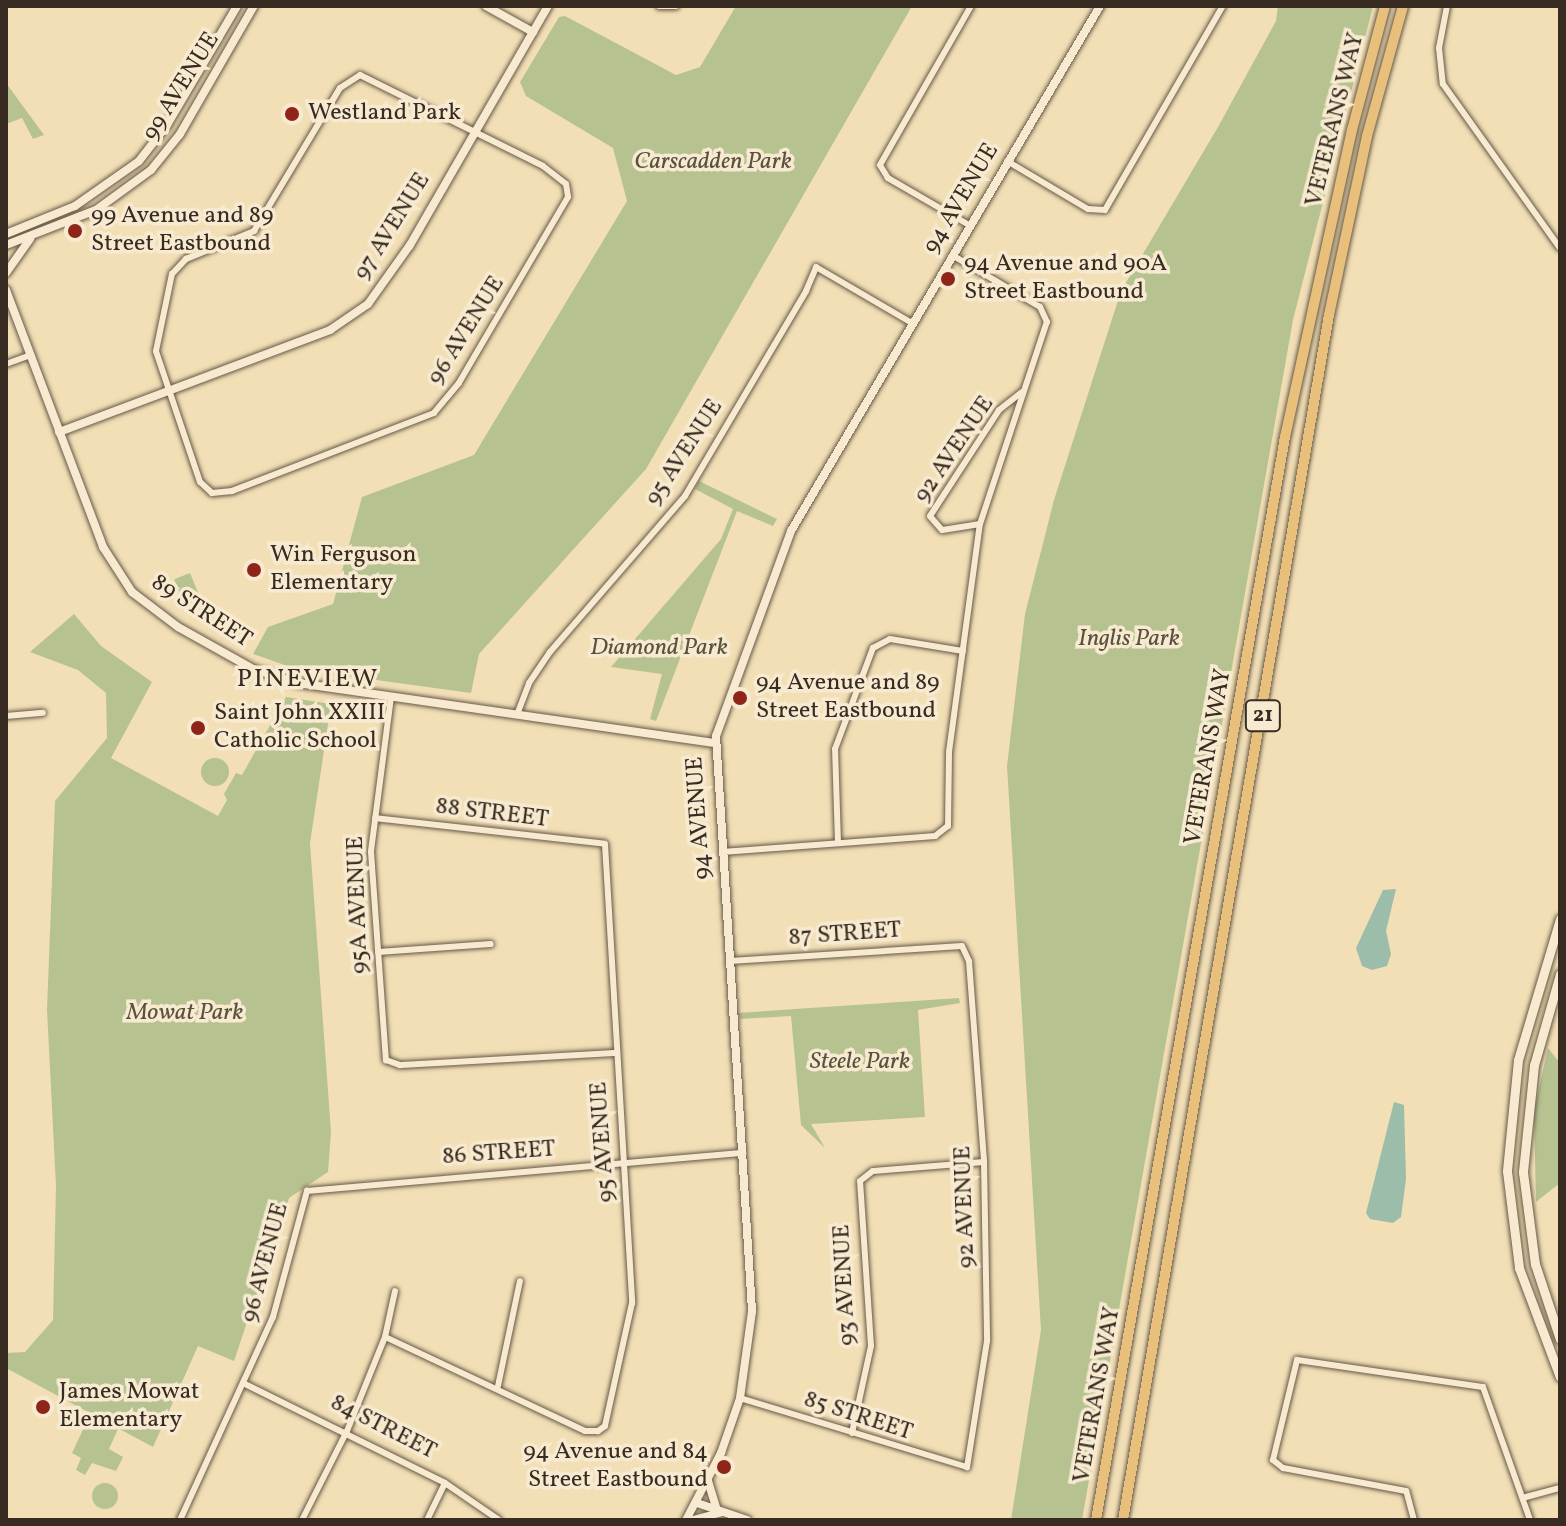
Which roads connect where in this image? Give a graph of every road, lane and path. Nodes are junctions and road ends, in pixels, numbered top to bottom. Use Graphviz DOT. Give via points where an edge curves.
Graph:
graph roads {
  1 [pos="237,6"];
  2 [pos="254,6"];
  3 [pos="486,6"];
  4 [pos="548,6"];
  5 [pos="659,6"];
  6 [pos="971,6"];
  7 [pos="1100,6"];
  8 [pos="1223,6"];
  9 [pos="1385,6"];
  10 [pos="1403,6"];
  11 [pos="1447,6"];
  12 [pos="675,7"];
  13 [pos="533,32"];
  14 [pos="474,131"];
  15 [pos="1007,161"];
  16 [pos="969,225"];
  17 [pos="6,234"];
  18 [pos="33,236"];
  19 [pos="6,245"];
  20 [pos="1560,248"];
  21 [pos="952,255"];
  22 [pos="6,273"];
  23 [pos="6,290"];
  24 [pos="912,323"];
  25 [pos="31,355"];
  26 [pos="6,364"];
  27 [pos="167,392"];
  28 [pos="1022,392"];
  29 [pos="59,432"];
  30 [pos="980,524"];
  31 [pos="963,651"];
  32 [pos="391,697"];
  33 [pos="518,712"];
  34 [pos="43,713"];
  35 [pos="6,716"];
  36 [pos="714,743"];
  37 [pos="375,818"];
  38 [pos="838,843"];
  39 [pos="605,844"];
  40 [pos="722,852"];
  41 [pos="1560,919"];
  42 [pos="491,944"];
  43 [pos="962,946"];
  44 [pos="378,952"];
  45 [pos="730,961"];
  46 [pos="1560,974"];
  47 [pos="616,1053"];
  48 [pos="743,1153"];
  49 [pos="624,1162"];
  50 [pos="984,1162"];
  51 [pos="307,1191"];
  52 [pos="520,1281"];
  53 [pos="395,1291"];
  54 [pos="385,1337"];
  55 [pos="1560,1339"];
  56 [pos="1560,1377"];
  57 [pos="243,1383"];
  58 [pos="498,1386"];
  59 [pos="740,1398"];
  60 [pos="347,1431"];
  61 [pos="852,1433"];
  62 [pos="967,1467"];
  63 [pos="708,1481"];
  64 [pos="445,1483"];
  65 [pos="1560,1488"];
  66 [pos="1526,1497"];
  67 [pos="697,1503"];
  68 [pos="720,1511"];
  69 [pos="180,1520"];
  70 [pos="302,1520"];
  71 [pos="427,1520"];
  72 [pos="499,1520"];
  73 [pos="686,1520"];
  74 [pos="693,1520"];
  75 [pos="747,1520"];
  76 [pos="1096,1520"];
  77 [pos="1123,1520"];
  78 [pos="1414,1520"];
  79 [pos="1530,1520"];
  1 -- 17 [label="street, 99 AVENUE" via="167,125 139,161 75,206"];
  2 -- 18 [label="street, 99 AVENUE" via="180,134 151,170 96,210"];
  3 -- 13 [label="street"];
  4 -- 13 [label="street, 97 AVENUE"];
  5 -- 12 [label="street"];
  6 -- 16 [label="street" via="882,158 880,170"];
  7 -- 15 [label="street, 94 AVENUE"];
  8 -- 15 [label="street" via="1111,204 1101,212"];
  9 -- 76 [label="main road, VETERANS WAY / 21" via="1341,175 1285,437"];
  10 -- 77 [label="main road, VETERANS WAY / 21" via="1367,136 1329,315"];
  11 -- 20 [label="street" via="1439,48 1443,84"];
  13 -- 14 [label="street, 97 AVENUE"];
  14 -- 27 [label="street, 97 AVENUE" via="410,245 368,304 330,330"];
  14 -- 27 [label="street" via="372,77 350,78 254,231 177,266 156,340"];
  14 -- 27 [label="street, 96 AVENUE" via="543,166 566,184 568,197 459,383 434,413 232,491 212,493 200,482"];
  15 -- 16 [label="street, 94 AVENUE"];
  16 -- 21 [label="street, 94 AVENUE"];
  18 -- 19 [label="street, 99 AVENUE"];
  18 -- 22 [label="street" via="10,260"];
  21 -- 24 [label="street, 94 AVENUE"];
  21 -- 28 [label="street" via="1045,314"];
  23 -- 25 [label="street, 89 STREET"];
  24 -- 33 [label="street, 95 AVENUE" via="821,266 814,268 808,288 685,496 550,652"];
  24 -- 36 [label="street, 94 AVENUE" via="791,531"];
  25 -- 26 [label="street"];
  25 -- 29 [label="street, 89 STREET"];
  27 -- 29 [label="street, 97 AVENUE"];
  28 -- 30 [label="street, 92 AVENUE"];
  28 -- 30 [label="street, 92 AVENUE" via="999,410 930,516 942,530"];
  29 -- 32 [label="street, 89 STREET" via="103,547 145,604 263,673"];
  30 -- 31 [label="street, 92 AVENUE"];
  31 -- 38 [label="street, 92 AVENUE" via="945,830 935,836"];
  31 -- 38 [label="street" via="878,642 835,749"];
  32 -- 33 [label="street, 89 STREET"];
  32 -- 37 [label="street, 95A AVENUE"];
  33 -- 36 [label="street, 89 STREET"];
  34 -- 35 [label="street"];
  36 -- 40 [label="street, 94 AVENUE"];
  37 -- 39 [label="street, 88 STREET"];
  37 -- 44 [label="street, 95A AVENUE" via="371,852"];
  38 -- 40 [label="street"];
  39 -- 47 [label="street, 95 AVENUE"];
  40 -- 45 [label="street, 94 AVENUE"];
  41 -- 56 [label="main road" via="1518,1060 1507,1171 1519,1268"];
  42 -- 44 [label="street"];
  43 -- 45 [label="street, 87 STREET"];
  43 -- 50 [label="street, 92 AVENUE" via="969,961"];
  44 -- 47 [label="street, 95A AVENUE" via="389,1063"];
  45 -- 48 [label="street, 94 AVENUE"];
  46 -- 55 [label="main road" via="1534,1065 1523,1172 1535,1264"];
  47 -- 49 [label="street, 95 AVENUE"];
  48 -- 49 [label="street, 86 STREET"];
  48 -- 59 [label="street, 94 AVENUE" via="752,1311"];
  49 -- 51 [label="street, 86 STREET"];
  49 -- 58 [label="street, 95 AVENUE" via="630,1324 605,1426 585,1431"];
  50 -- 61 [label="street, 93 AVENUE" via="873,1171 860,1181 871,1346"];
  50 -- 62 [label="street, 92 AVENUE" via="987,1341"];
  51 -- 57 [label="street, 96 AVENUE" via="299,1203 273,1317"];
  52 -- 58 [label="street"];
  53 -- 54 [label="street"];
  54 -- 58 [label="street"];
  54 -- 60 [label="street"];
  57 -- 60 [label="street, 84 STREET"];
  57 -- 69 [label="street, 96 AVENUE"];
  59 -- 61 [label="street, 85 STREET"];
  59 -- 63 [label="street, 94 AVENUE"];
  60 -- 64 [label="street, 84 STREET"];
  60 -- 70 [label="street"];
  61 -- 62 [label="street, 85 STREET"];
  63 -- 67 [label="street, 94 AVENUE"];
  63 -- 68 [label="street"];
  64 -- 71 [label="street"];
  64 -- 72 [label="street, 84 STREET"];
  65 -- 66 [label="street"];
  66 -- 78 [label="street" via="1483,1387 1297,1360 1273,1460 1283,1468 1406,1491"];
  66 -- 79 [label="street"];
  67 -- 68 [label="street"];
  67 -- 73 [label="street, 94 AVENUE"];
  68 -- 74 [label="street"];
  68 -- 75 [label="street"];
}
